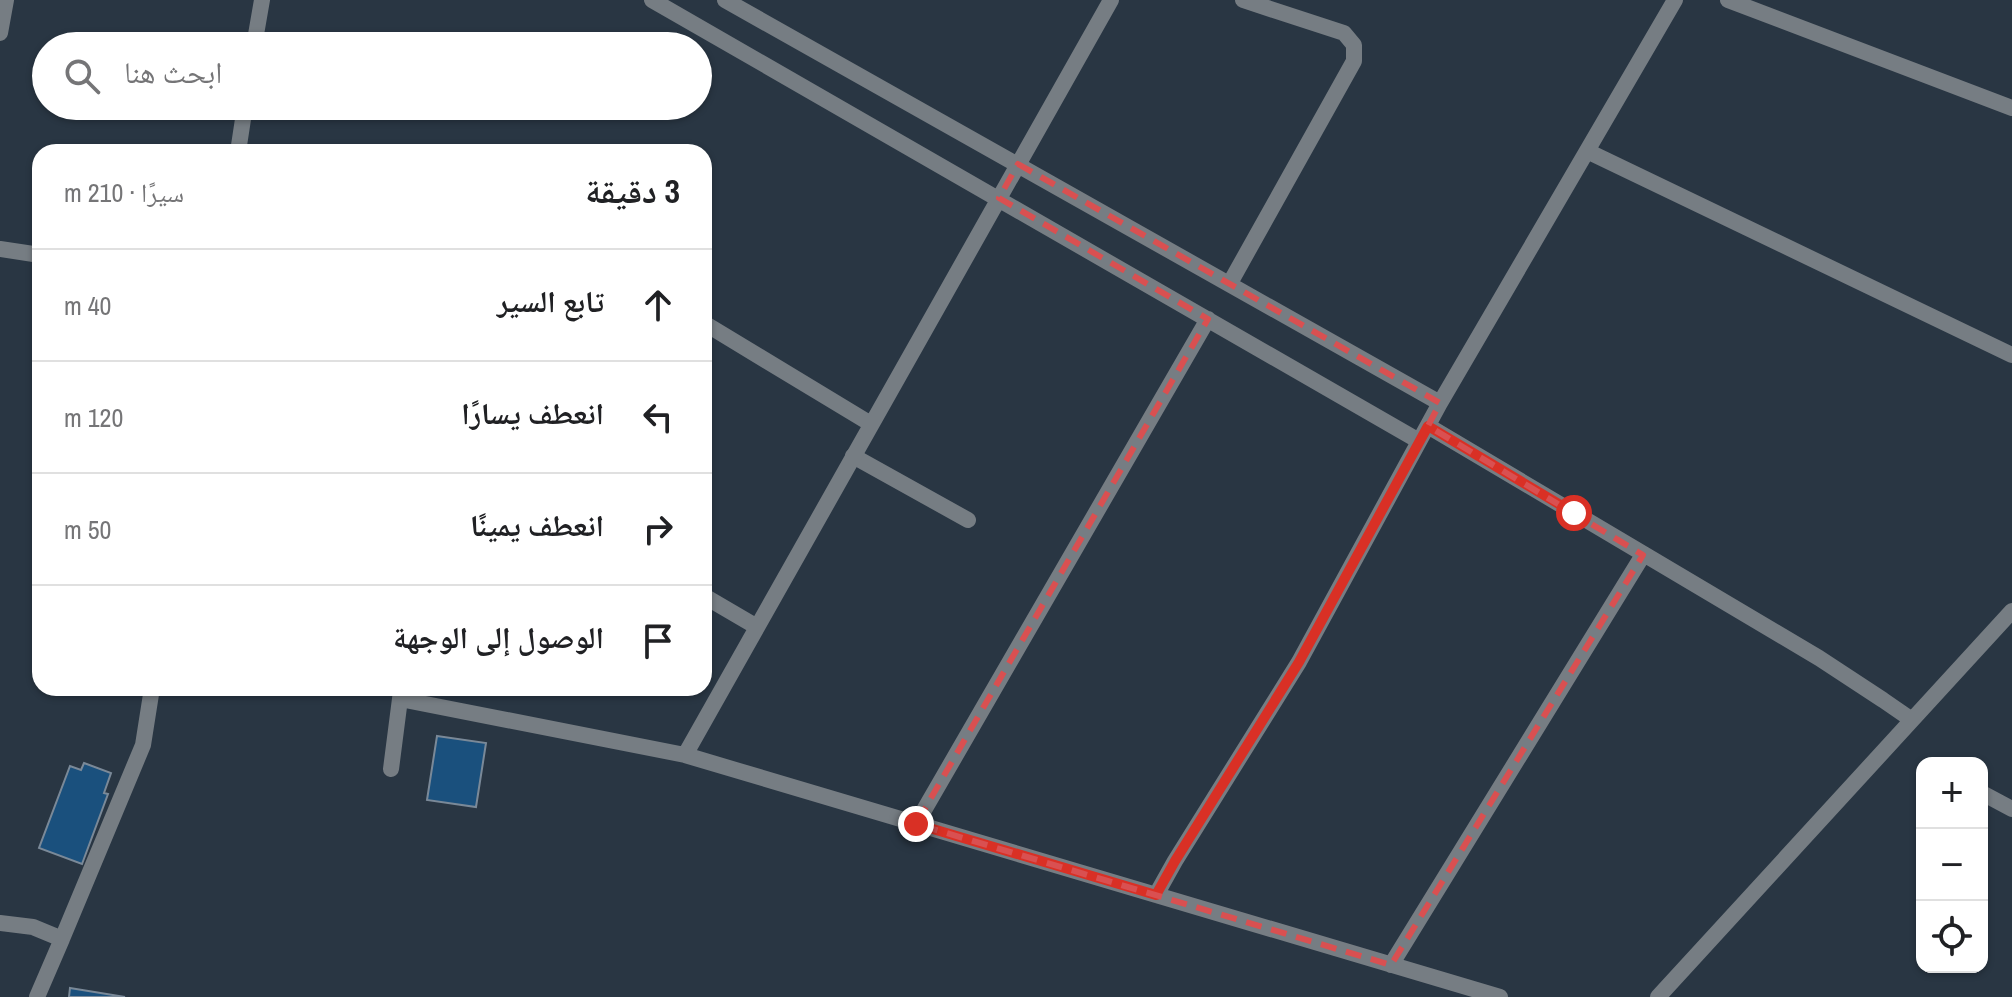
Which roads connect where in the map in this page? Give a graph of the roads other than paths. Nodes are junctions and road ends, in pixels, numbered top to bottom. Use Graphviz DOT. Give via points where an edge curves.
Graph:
graph roads {
  1 [pos="6,0"];
  2 [pos="262,0"];
  3 [pos="652,0"];
  4 [pos="725,0"];
  5 [pos="1111,0"];
  6 [pos="1243,0"];
  7 [pos="1675,0"];
  8 [pos="1728,0"];
  9 [pos="256,32"];
  10 [pos="708,32"];
  11 [pos="0,33"];
  12 [pos="712,34"];
  13 [pos="2012,108"];
  14 [pos="243,120"];
  15 [pos="239,144"];
  16 [pos="1587,151"];
  17 [pos="1018,164"];
  18 [pos="999,198"];
  19 [pos="0,249"];
  20 [pos="32,254"];
  21 [pos="1230,283"];
  22 [pos="1208,319"];
  23 [pos="712,328"];
  24 [pos="2012,355"];
  25 [pos="1440,403"];
  26 [pos="871,424"];
  27 [pos="1424,433"];
  28 [pos="853,456"];
  29 [pos="968,520"];
  30 [pos="1643,555"];
  31 [pos="712,601"];
  32 [pos="2012,611"];
  33 [pos="757,627"];
  34 [pos="151,696"];
  35 [pos="401,696"];
  36 [pos="410,696"];
  37 [pos="1912,720"];
  38 [pos="685,755"];
  39 [pos="391,769"];
  40 [pos="1988,796"];
  41 [pos="2012,809"];
  42 [pos="916,824"];
  43 [pos="1156,895"];
  44 [pos="0,923"];
  45 [pos="62,939"];
  46 [pos="1391,965"];
  47 [pos="37,997"];
  48 [pos="1500,997"];
  49 [pos="1658,997"];
  1 -- 11 [label="street"];
  2 -- 9 [label="street"];
  3 -- 10 [label="street"];
  4 -- 17 [label="street"];
  5 -- 17 [label="street"];
  6 -- 21 [label="street" via="1344,33 1354,45 1354,61"];
  7 -- 16 [label="street"];
  8 -- 13 [label="street"];
  12 -- 18 [label="street"];
  14 -- 15 [label="street"];
  16 -- 24 [label="street"];
  16 -- 25 [label="street"];
  17 -- 18 [label="street"];
  17 -- 21 [label="street"];
  18 -- 22 [label="street"];
  18 -- 26 [label="street"];
  19 -- 20 [label="street"];
  21 -- 25 [label="street"];
  22 -- 27 [label="street"];
  22 -- 42 [label="street"];
  23 -- 26 [label="street"];
  25 -- 27 [label="street"];
  26 -- 28 [label="street"];
  27 -- 30 [label="street"];
  27 -- 43 [label="street" via="1299,662"];
  28 -- 29 [label="street"];
  28 -- 33 [label="street"];
  30 -- 37 [label="street" via="1819,658"];
  30 -- 46 [label="street"];
  31 -- 33 [label="street"];
  32 -- 37 [label="street"];
  33 -- 38 [label="street"];
  34 -- 45 [label="street" via="143,745"];
  35 -- 39 [label="street"];
  36 -- 38 [label="street"];
  37 -- 49 [label="street"];
  38 -- 42 [label="street"];
  40 -- 41 [label="street"];
  42 -- 43 [label="street"];
  43 -- 46 [label="street"];
  44 -- 45 [label="street" via="33,927"];
  45 -- 47 [label="street"];
  46 -- 48 [label="street"];
}
